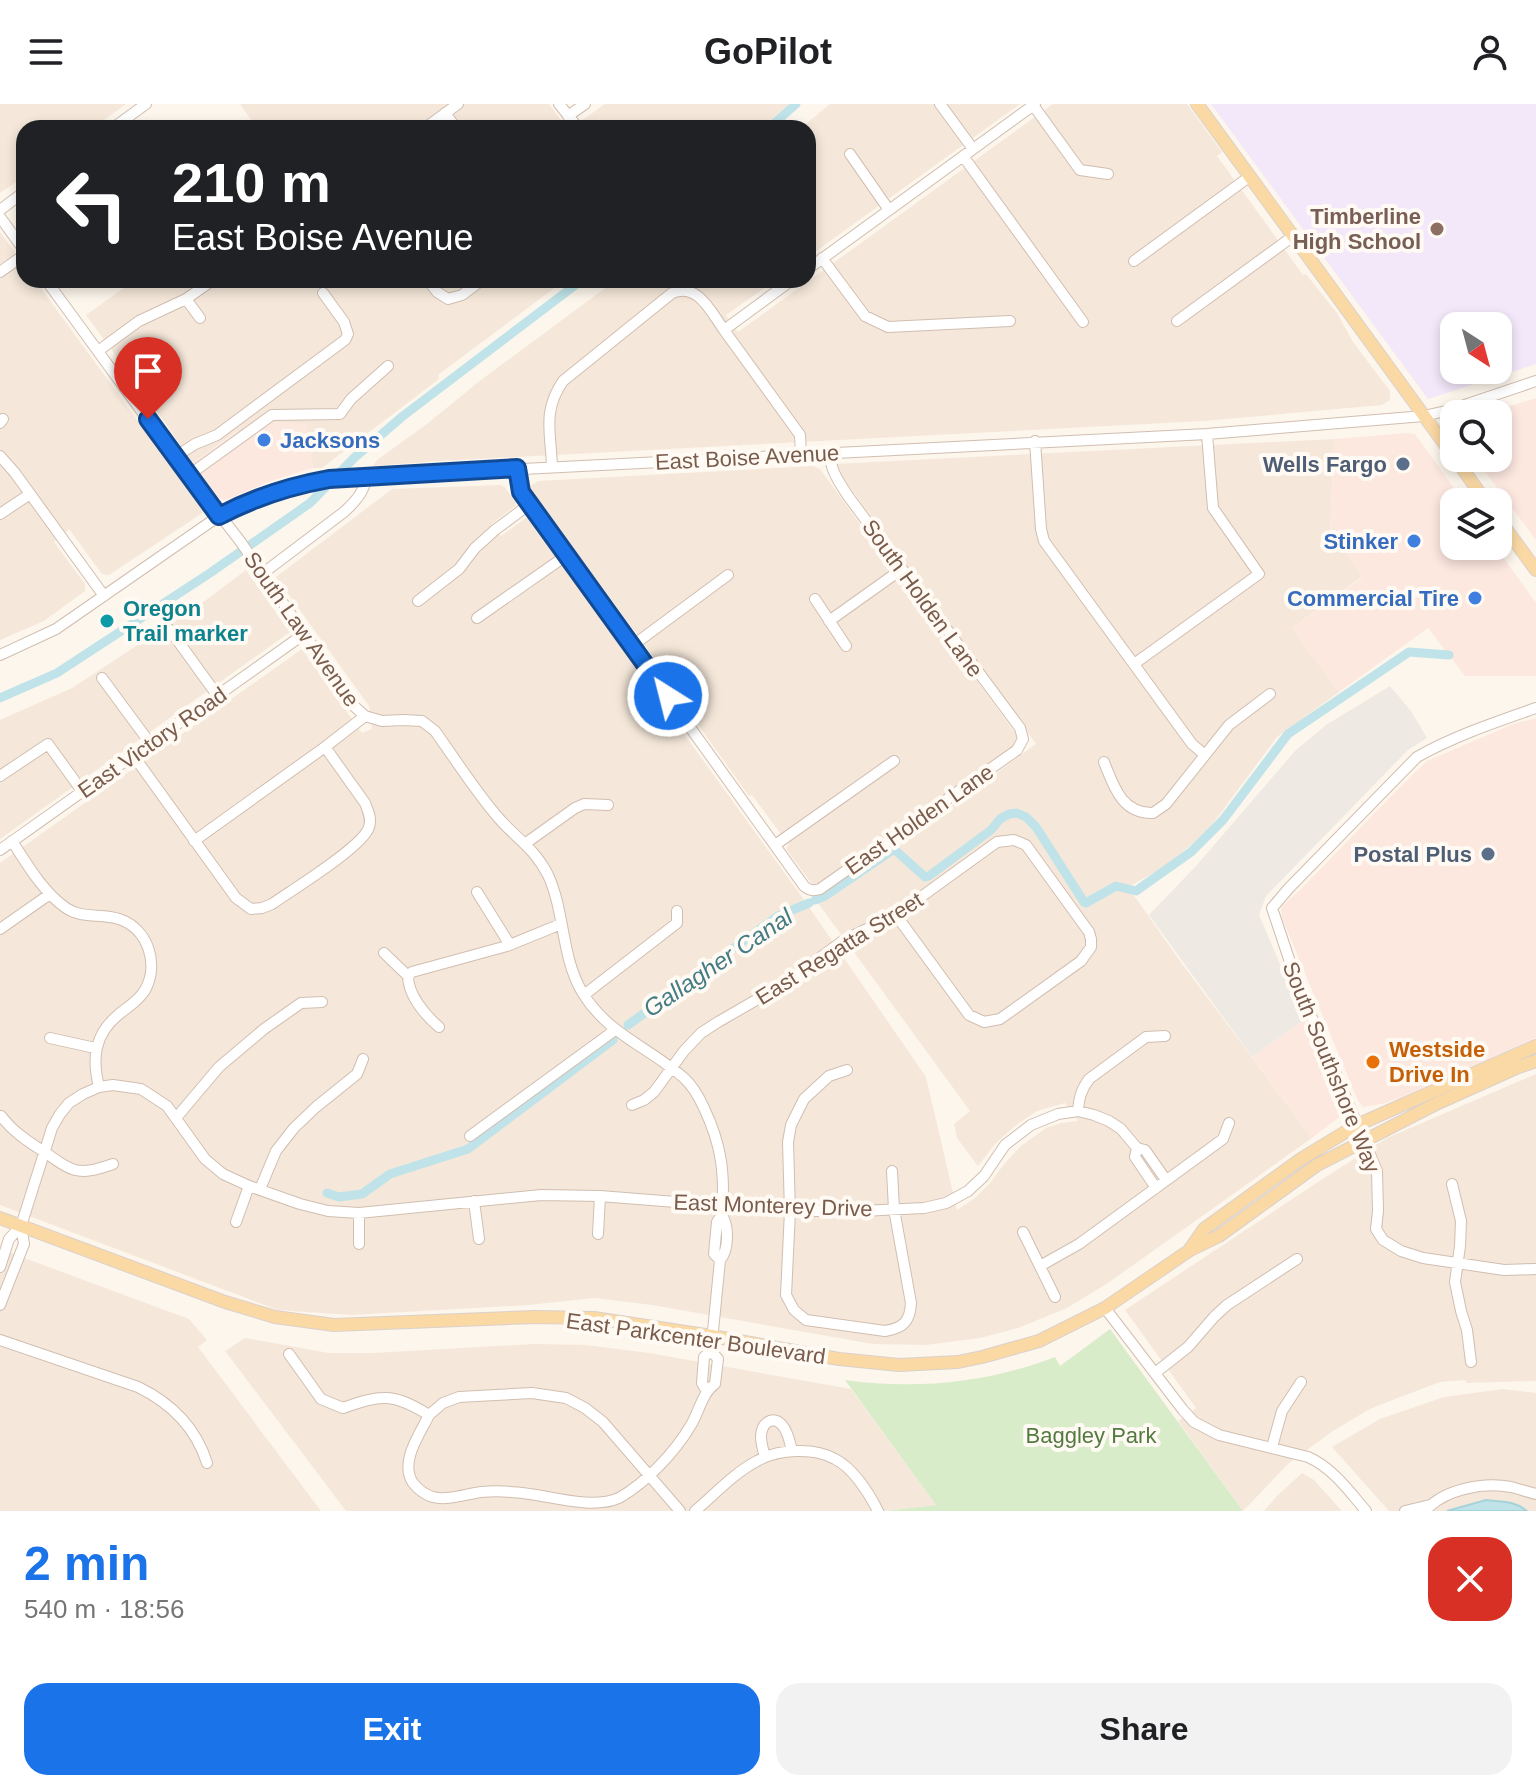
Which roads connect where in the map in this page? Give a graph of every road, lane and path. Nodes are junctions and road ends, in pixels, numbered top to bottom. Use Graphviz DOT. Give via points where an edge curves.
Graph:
graph roads {
  1 [pos="146,104"];
  2 [pos="458,104"];
  3 [pos="559,104"];
  4 [pos="585,104"];
  5 [pos="940,104"];
  6 [pos="1197,104"];
  7 [pos="1034,105"];
  8 [pos="445,113"];
  9 [pos="568,116"];
  10 [pos="124,120"];
  11 [pos="436,120"];
  12 [pos="450,120"];
  13 [pos="572,120"];
  14 [pos="968,153"];
  15 [pos="850,154"];
  16 [pos="1108,174"];
  17 [pos="1249,177"];
  18 [pos="889,210"];
  19 [pos="0,217"];
  20 [pos="1292,237"];
  21 [pos="16,240"];
  22 [pos="822,258"];
  23 [pos="16,259"];
  24 [pos="1134,261"];
  25 [pos="816,263"];
  26 [pos="0,272"];
  27 [pos="52,288"];
  28 [pos="202,288"];
  29 [pos="434,288"];
  30 [pos="471,288"];
  31 [pos="781,288"];
  32 [pos="323,293"];
  33 [pos="186,299"];
  34 [pos="200,318"];
  35 [pos="1010,321"];
  36 [pos="1177,321"];
  37 [pos="1083,322"];
  38 [pos="724,330"];
  39 [pos="98,351"];
  40 [pos="388,366"];
  41 [pos="1536,381"];
  42 [pos="1424,416"];
  43 [pos="1207,434"];
  44 [pos="1440,438"];
  45 [pos="1035,441"];
  46 [pos="830,453"];
  47 [pos="801,455"];
  48 [pos="0,456"];
  49 [pos="175,457"];
  50 [pos="552,467"];
  51 [pos="517,468"];
  52 [pos="189,475"];
  53 [pos="367,477"];
  54 [pos="30,494"];
  55 [pos="530,504"];
  56 [pos="0,514"];
  57 [pos="219,516"];
  58 [pos="1512,537"];
  59 [pos="567,555"];
  60 [pos="902,569"];
  61 [pos="1536,570"];
  62 [pos="262,574"];
  63 [pos="728,575"];
  64 [pos="104,596"];
  65 [pos="815,599"];
  66 [pos="418,601"];
  67 [pos="477,618"];
  68 [pos="829,621"];
  69 [pos="170,630"];
  70 [pos="304,634"];
  71 [pos="632,646"];
  72 [pos="846,646"];
  73 [pos="0,655"];
  74 [pos="1134,664"];
  75 [pos="102,678"];
  76 [pos="1270,694"];
  77 [pos="217,695"];
  78 [pos="1536,708"];
  79 [pos="365,716"];
  80 [pos="1023,739"];
  81 [pos="150,743"];
  82 [pos="325,747"];
  83 [pos="133,755"];
  84 [pos="1205,755"];
  85 [pos="894,761"];
  86 [pos="1104,762"];
  87 [pos="0,776"];
  88 [pos="82,791"];
  89 [pos="608,805"];
  90 [pos="12,841"];
  91 [pos="194,841"];
  92 [pos="526,843"];
  93 [pos="775,845"];
  94 [pos="0,849"];
  95 [pos="477,892"];
  96 [pos="50,894"];
  97 [pos="677,911"];
  98 [pos="896,915"];
  99 [pos="561,924"];
  100 [pos="0,929"];
  101 [pos="510,945"];
  102 [pos="384,953"];
  103 [pos="408,976"];
  104 [pos="584,995"];
  105 [pos="322,1002"];
  106 [pos="439,1027"];
  107 [pos="615,1030"];
  108 [pos="1165,1036"];
  109 [pos="50,1038"];
  110 [pos="1536,1046"];
  111 [pos="95,1048"];
  112 [pos="363,1059"];
  113 [pos="1536,1061"];
  114 [pos="672,1068"];
  115 [pos="847,1070"];
  116 [pos="99,1087"];
  117 [pos="632,1105"];
  118 [pos="1078,1111"];
  119 [pos="1,1116"];
  120 [pos="176,1118"];
  121 [pos="1229,1123"];
  122 [pos="1357,1125"];
  123 [pos="470,1136"];
  124 [pos="1364,1140"];
  125 [pos="1137,1148"];
  126 [pos="44,1152"];
  127 [pos="113,1164"];
  128 [pos="892,1171"];
  129 [pos="1166,1180"];
  130 [pos="1452,1184"];
  131 [pos="254,1188"];
  132 [pos="1156,1188"];
  133 [pos="600,1196"];
  134 [pos="474,1201"];
  135 [pos="894,1209"];
  136 [pos="722,1210"];
  137 [pos="790,1211"];
  138 [pos="359,1213"];
  139 [pos="0,1218"];
  140 [pos="236,1222"];
  141 [pos="21,1226"];
  142 [pos="1023,1232"];
  143 [pos="598,1234"];
  144 [pos="479,1239"];
  145 [pos="359,1244"];
  146 [pos="1190,1250"];
  147 [pos="1297,1259"];
  148 [pos="1457,1262"];
  149 [pos="1040,1266"];
  150 [pos="0,1267"];
  151 [pos="1536,1269"];
  152 [pos="1055,1297"];
  153 [pos="0,1305"];
  154 [pos="1105,1308"];
  155 [pos="712,1336"];
  156 [pos="0,1340"];
  157 [pos="289,1354"];
  158 [pos="1471,1362"];
  159 [pos="1155,1373"];
  160 [pos="1301,1382"];
  161 [pos="429,1415"];
  162 [pos="1272,1447"];
  163 [pos="792,1451"];
  164 [pos="765,1457"];
  165 [pos="207,1463"];
  166 [pos="648,1475"];
  167 [pos="1536,1494"];
  168 [pos="1428,1508"];
  169 [pos="680,1511"];
  170 [pos="695,1511"];
  171 [pos="878,1511"];
  172 [pos="1366,1511"];
  173 [pos="1405,1511"];
  1 -- 10 [label="street"];
  2 -- 8 [label="street"];
  3 -- 9 [label="street"];
  4 -- 9 [label="street"];
  5 -- 14 [label="street"];
  6 -- 17 [label="main road"];
  7 -- 14 [label="street"];
  7 -- 16 [label="street" via="1080,170"];
  8 -- 11 [label="street"];
  8 -- 12 [label="street"];
  9 -- 13 [label="street"];
  14 -- 18 [label="street"];
  14 -- 37 [label="street"];
  15 -- 18 [label="street"];
  17 -- 20 [label="main road"];
  17 -- 24 [label="street"];
  18 -- 22 [label="street"];
  19 -- 21 [label="street"];
  20 -- 36 [label="street"];
  20 -- 42 [label="main road"];
  22 -- 25 [label="street"];
  22 -- 35 [label="street" via="865,316 888,327"];
  23 -- 26 [label="street"];
  27 -- 39 [label="street, South Law Avenue"];
  28 -- 33 [label="street"];
  29 -- 30 [label="street" via="448,299"];
  31 -- 38 [label="street"];
  32 -- 49 [label="street" via="344,322 345,340 217,435"];
  33 -- 34 [label="street"];
  33 -- 39 [label="street" via="139,321"];
  38 -- 47 [label="street" via="800,435"];
  38 -- 50 [label="street" via="699,296 687,290 672,293 563,381 553,395 548,414"];
  39 -- 49 [label="street, South Law Avenue"];
  40 -- 52 [label="street" via="340,414 272,415"];
  41 -- 42 [label="street, East Boise Avenue"];
  42 -- 43 [label="street, East Boise Avenue"];
  42 -- 44 [label="main road"];
  43 -- 45 [label="street, East Boise Avenue"];
  43 -- 74 [label="street" via="1213,508 1259,574"];
  45 -- 46 [label="street, East Boise Avenue"];
  45 -- 74 [label="street" via="1044,541"];
  46 -- 47 [label="street, East Boise Avenue"];
  46 -- 60 [label="street, South Holden Lane" via="836,477"];
  47 -- 50 [label="street, East Boise Avenue"];
  48 -- 54 [label="street"];
  49 -- 52 [label="street, South Law Avenue"];
  50 -- 51 [label="street, East Boise Avenue"];
  51 -- 53 [label="street, East Boise Avenue"];
  51 -- 55 [label="street" via="521,492"];
  52 -- 57 [label="street, South Law Avenue"];
  53 -- 57 [label="street, East Boise Avenue" via="299,484"];
  53 -- 62 [label="street" via="356,501"];
  54 -- 56 [label="street"];
  54 -- 64 [label="street"];
  55 -- 59 [label="street"];
  55 -- 66 [label="street"];
  57 -- 62 [label="street, South Law Avenue"];
  57 -- 64 [label="street, East Boise Avenue"];
  58 -- 61 [label="main road"];
  59 -- 67 [label="street"];
  59 -- 71 [label="street"];
  60 -- 68 [label="street"];
  60 -- 80 [label="street, South Holden Lane"];
  62 -- 70 [label="street, South Law Avenue"];
  63 -- 71 [label="street"];
  64 -- 73 [label="street, East Boise Avenue" via="56,629"];
  65 -- 68 [label="street"];
  68 -- 72 [label="street"];
  69 -- 77 [label="street"];
  70 -- 77 [label="street, East Victory Road"];
  70 -- 79 [label="street, South Law Avenue"];
  71 -- 93 [label="street"];
  74 -- 84 [label="street"];
  75 -- 81 [label="street"];
  76 -- 84 [label="street" via="1229,725"];
  77 -- 81 [label="street, East Victory Road"];
  78 -- 122 [label="street, South Southshore Way" via="1417,757 1272,908"];
  79 -- 82 [label="street"];
  79 -- 92 [label="street, South Law Avenue" via="422,721 435,731 497,817"];
  80 -- 93 [label="street, East Holden Lane" via="1017,750 820,889 804,886"];
  81 -- 83 [label="street, East Victory Road"];
  82 -- 91 [label="street"];
  82 -- 91 [label="street" via="369,813 371,825 358,843 272,904 251,909 236,898"];
  83 -- 88 [label="street, East Victory Road"];
  83 -- 91 [label="street"];
  84 -- 86 [label="street" via="1153,813 1134,811 1127,804"];
  85 -- 93 [label="street"];
  87 -- 88 [label="street" via="48,744"];
  88 -- 90 [label="street, East Victory Road"];
  89 -- 92 [label="street" via="575,808"];
  90 -- 94 [label="street, East Victory Road"];
  90 -- 96 [label="street"];
  92 -- 99 [label="street, South Law Avenue" via="548,876"];
  95 -- 101 [label="street"];
  96 -- 100 [label="street"];
  96 -- 111 [label="street" via="68,910 118,918 147,943 152,973 144,990 110,1023"];
  97 -- 104 [label="street" via="677,923"];
  98 -- 98 [label="street, East Regatta Street" via="969,1015 984,1022 1000,1019 1081,961 1091,947 1089,932 1026,845 1014,840 997,842"];
  98 -- 114 [label="street, East Regatta Street" via="844,940 784,984 718,1022 692,1041"];
  99 -- 101 [label="street"];
  99 -- 104 [label="street, South Law Avenue"];
  101 -- 103 [label="street" via="417,969"];
  102 -- 103 [label="street"];
  103 -- 106 [label="street" via="427,1017"];
  104 -- 107 [label="street, South Law Avenue"];
  105 -- 120 [label="street" via="301,1003 264,1029 219,1067"];
  107 -- 114 [label="street, South Law Avenue"];
  107 -- 123 [label="street"];
  108 -- 118 [label="street" via="1146,1037 1089,1079"];
  109 -- 111 [label="street"];
  110 -- 122 [label="main road, East Parkcenter Boulevard"];
  111 -- 116 [label="street"];
  112 -- 131 [label="street" via="357,1074 294,1128"];
  113 -- 124 [label="main road, East Parkcenter Boulevard"];
  114 -- 117 [label="street, East Regatta Street" via="654,1092"];
  114 -- 136 [label="street, South Law Avenue" via="695,1091 715,1130 723,1163"];
  115 -- 137 [label="street" via="820,1083 797,1111 788,1142"];
  116 -- 120 [label="street, East Monterey Drive" via="141,1089"];
  116 -- 126 [label="street" via="69,1103"];
  118 -- 125 [label="street" via="1109,1121"];
  118 -- 135 [label="street, East Monterey Drive" via="1031,1125 1005,1145 968,1191 946,1203"];
  119 -- 126 [label="street"];
  120 -- 131 [label="street, East Monterey Drive" via="216,1169"];
  121 -- 129 [label="street" via="1223,1139"];
  122 -- 124 [label="street, South Southshore Way"];
  122 -- 146 [label="main road, East Parkcenter Boulevard" via="1204,1229"];
  124 -- 146 [label="main road, East Parkcenter Boulevard"];
  124 -- 148 [label="street, South Southshore Way" via="1377,1171 1376,1229 1383,1240 1423,1258"];
  125 -- 129 [label="street" via="1145,1150"];
  125 -- 132 [label="street" via="1135,1157"];
  126 -- 127 [label="street" via="76,1170"];
  126 -- 141 [label="street"];
  128 -- 135 [label="street"];
  129 -- 132 [label="street"];
  130 -- 148 [label="street" via="1461,1221"];
  131 -- 138 [label="street, East Monterey Drive" via="328,1211"];
  131 -- 140 [label="street"];
  132 -- 149 [label="street"];
  133 -- 134 [label="street, East Monterey Drive"];
  133 -- 136 [label="street, East Monterey Drive"];
  133 -- 143 [label="street"];
  134 -- 138 [label="street, East Monterey Drive"];
  134 -- 144 [label="street"];
  135 -- 137 [label="street, East Monterey Drive"];
  135 -- 137 [label="street" via="911,1303 906,1322 885,1331 806,1320 794,1310 786,1295"];
  136 -- 137 [label="street, East Monterey Drive"];
  136 -- 155 [label="street, South Law Avenue" via="727,1224 725,1254"];
  138 -- 145 [label="street"];
  139 -- 141 [label="main road, East Parkcenter Boulevard"];
  141 -- 150 [label="street" via="9,1239"];
  141 -- 153 [label="street" via="24,1244"];
  141 -- 155 [label="main road, East Parkcenter Boulevard" via="275,1317 334,1325 594,1318"];
  142 -- 149 [label="street"];
  146 -- 154 [label="main road, East Parkcenter Boulevard"];
  147 -- 159 [label="street" via="1227,1305"];
  148 -- 151 [label="street"];
  148 -- 158 [label="street" via="1455,1282"];
  149 -- 152 [label="street"];
  154 -- 155 [label="main road, East Parkcenter Boulevard" via="1039,1341 958,1362 854,1361"];
  154 -- 159 [label="street"];
  155 -- 166 [label="street, South Law Avenue" via="711,1351 718,1359 715,1384 706,1390 671,1455"];
  156 -- 165 [label="street" via="155,1395 185,1421"];
  157 -- 161 [label="street" via="321,1399 343,1408 388,1398"];
  159 -- 162 [label="street" via="1194,1422 1219,1435"];
  160 -- 162 [label="street" via="1282,1411"];
  161 -- 166 [label="street" via="459,1397 532,1393 566,1398 603,1422"];
  161 -- 166 [label="street" via="408,1468 415,1485 433,1497 514,1491 601,1503 615,1500"];
  162 -- 172 [label="street" via="1318,1461"];
  163 -- 164 [label="street"];
  163 -- 164 [label="street" via="786,1429 770,1421 761,1432"];
  163 -- 171 [label="street" via="835,1458"];
  164 -- 170 [label="street"];
  166 -- 169 [label="street"];
  167 -- 168 [label="street" via="1486,1486 1455,1493"];
  168 -- 173 [label="street"];
}
